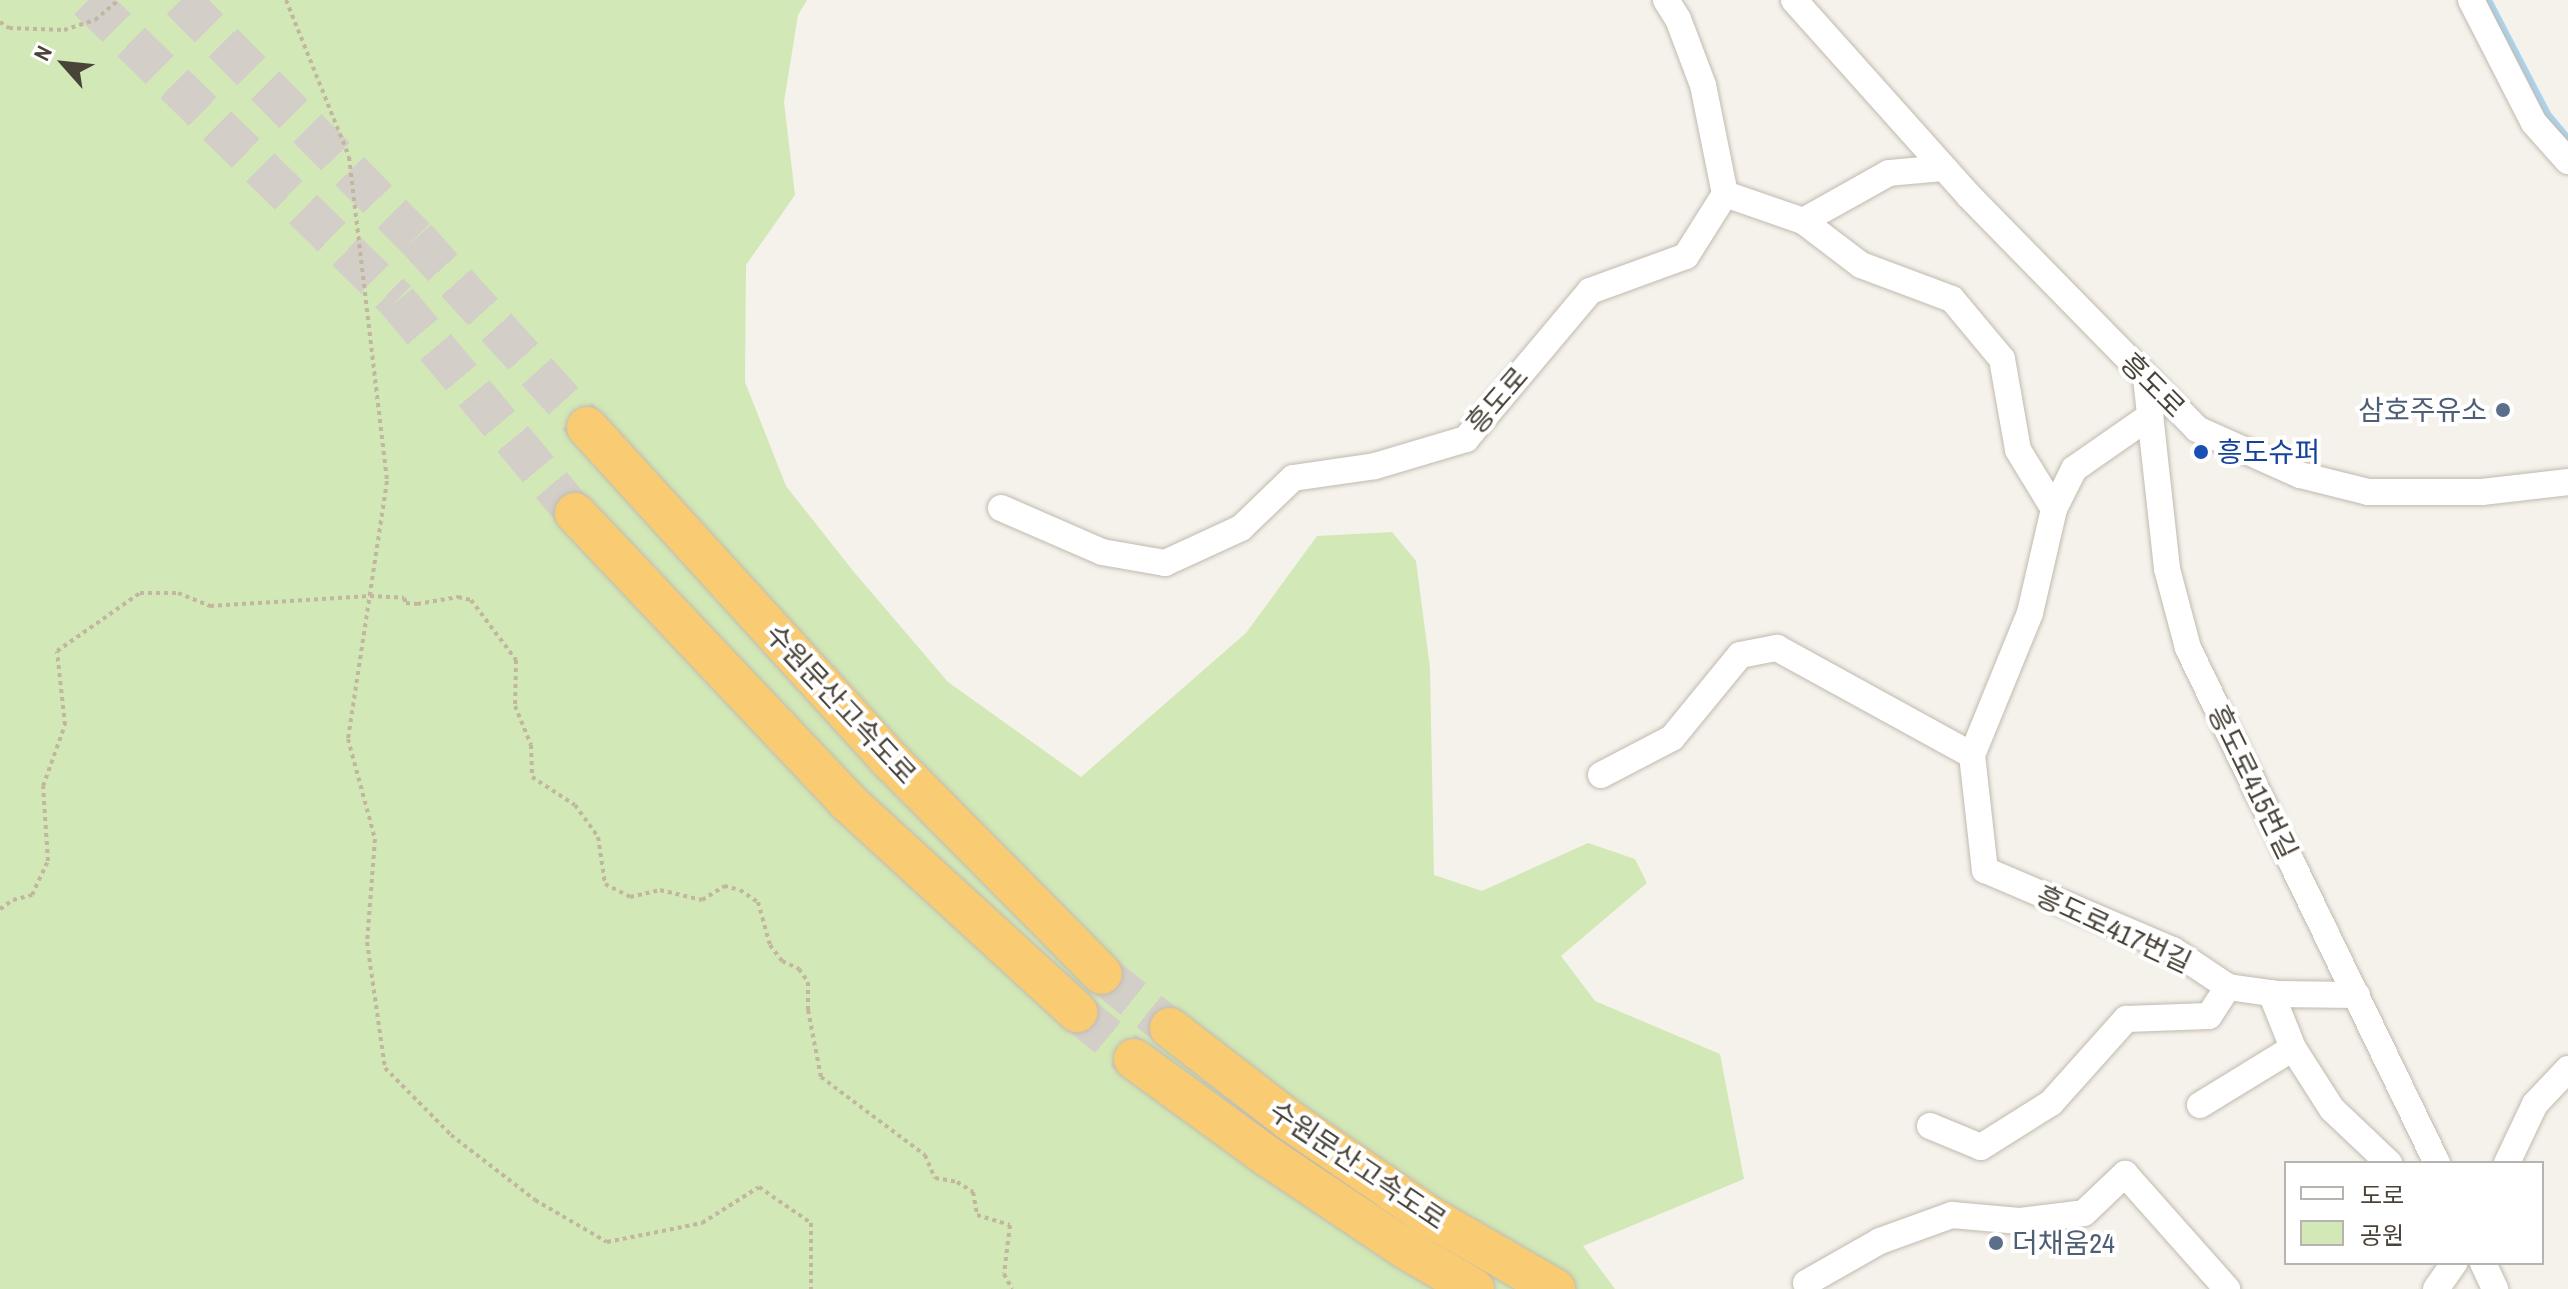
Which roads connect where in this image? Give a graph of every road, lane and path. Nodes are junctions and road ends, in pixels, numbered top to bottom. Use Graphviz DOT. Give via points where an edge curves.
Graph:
graph roads {
  1 [pos="119,0"];
  2 [pos="286,0"];
  3 [pos="1666,0"];
  4 [pos="1794,0"];
  5 [pos="2471,0"];
  6 [pos="0,22"];
  7 [pos="2568,161"];
  8 [pos="1944,168"];
  9 [pos="1725,194"];
  10 [pos="1803,221"];
  11 [pos="2146,378"];
  12 [pos="2150,416"];
  13 [pos="587,427"];
  14 [pos="2568,482"];
  15 [pos="1001,508"];
  16 [pos="2054,509"];
  17 [pos="575,513"];
  18 [pos="370,596"];
  19 [pos="1972,755"];
  20 [pos="1601,775"];
  21 [pos="0,909"];
  22 [pos="1102,974"];
  23 [pos="2228,987"];
  24 [pos="2271,993"];
  25 [pos="2357,995"];
  26 [pos="1077,1012"];
  27 [pos="1170,1028"];
  28 [pos="2293,1048"];
  29 [pos="1134,1059"];
  30 [pos="2568,1069"];
  31 [pos="2200,1105"];
  32 [pos="1930,1126"];
  33 [pos="2387,1161"];
  34 [pos="2436,1161"];
  35 [pos="2508,1161"];
  36 [pos="2453,1265"];
  37 [pos="2484,1265"];
  38 [pos="1806,1283"];
  39 [pos="811,1289"];
  40 [pos="1012,1289"];
  41 [pos="1474,1289"];
  42 [pos="1555,1289"];
  43 [pos="2227,1289"];
  44 [pos="2436,1289"];
  45 [pos="2495,1289"];
  1 -- 6 [label="path" via="95,20 64,30 9,28"];
  2 -- 18 [label="path" via="349,157 387,481"];
  3 -- 9 [label="street" via="1703,85"];
  4 -- 8 [label="street, 흥도로"];
  5 -- 7 [label="street" via="2534,123"];
  8 -- 10 [label="street" via="1889,173"];
  8 -- 11 [label="street, 흥도로"];
  9 -- 10 [label="street"];
  9 -- 15 [label="street, 흥도로" via="1686,256 1590,291 1466,439 1375,466 1293,478 1241,528 1165,563 1102,552"];
  10 -- 16 [label="street" via="1861,265 1952,299 2002,359 2018,450"];
  11 -- 12 [label="street, 흥도로415번길"];
  11 -- 14 [label="street, 흥도로" via="2197,429 2300,475 2354,489 2482,492"];
  12 -- 16 [label="street, 흥도로417번길" via="2074,469"];
  12 -- 25 [label="street, 흥도로415번길" via="2167,569 2188,648"];
  13 -- 22 [label="highway, 수원문산고속도로" via="892,762"];
  16 -- 19 [label="street, 흥도로417번길" via="2030,613"];
  17 -- 26 [label="highway" via="848,802"];
  18 -- 21 [label="path" via="210,606 178,593 140,593 57,651 65,725 43,786 48,861 32,895"];
  18 -- 39 [label="path" via="348,739 375,839 367,942 385,1068 451,1135 535,1200 607,1242 702,1223 759,1187 811,1223"];
  18 -- 40 [label="path" via="417,604 458,597 471,600 490,620 516,660 515,706 531,745 532,777 575,805 598,837 605,884 630,897 660,890 702,900 724,886 758,902 770,945 808,982 821,1077 925,1155 935,1178 973,1192 977,1215 1010,1225 1004,1274"];
  19 -- 20 [label="street" via="1777,648 1740,655 1672,738"];
  19 -- 23 [label="street, 흥도로417번길" via="1985,870 2173,950"];
  23 -- 24 [label="street, 흥도로417번길"];
  23 -- 32 [label="street" via="2209,1016 2126,1019 2051,1103 1981,1147"];
  24 -- 25 [label="street, 흥도로417번길"];
  24 -- 28 [label="street"];
  25 -- 34 [label="street, 흥도로415번길"];
  27 -- 42 [label="highway, 수원문산고속도로" via="1289,1120 1427,1215"];
  28 -- 31 [label="street"];
  28 -- 33 [label="street" via="2332,1109"];
  29 -- 41 [label="highway, 수원문산고속도로" via="1267,1156"];
  30 -- 35 [label="street" via="2535,1104"];
  36 -- 44 [label="street"];
  37 -- 45 [label="street"];
  38 -- 43 [label="street" via="1880,1241 1952,1215 2020,1221 2084,1213 2125,1174"];
}
